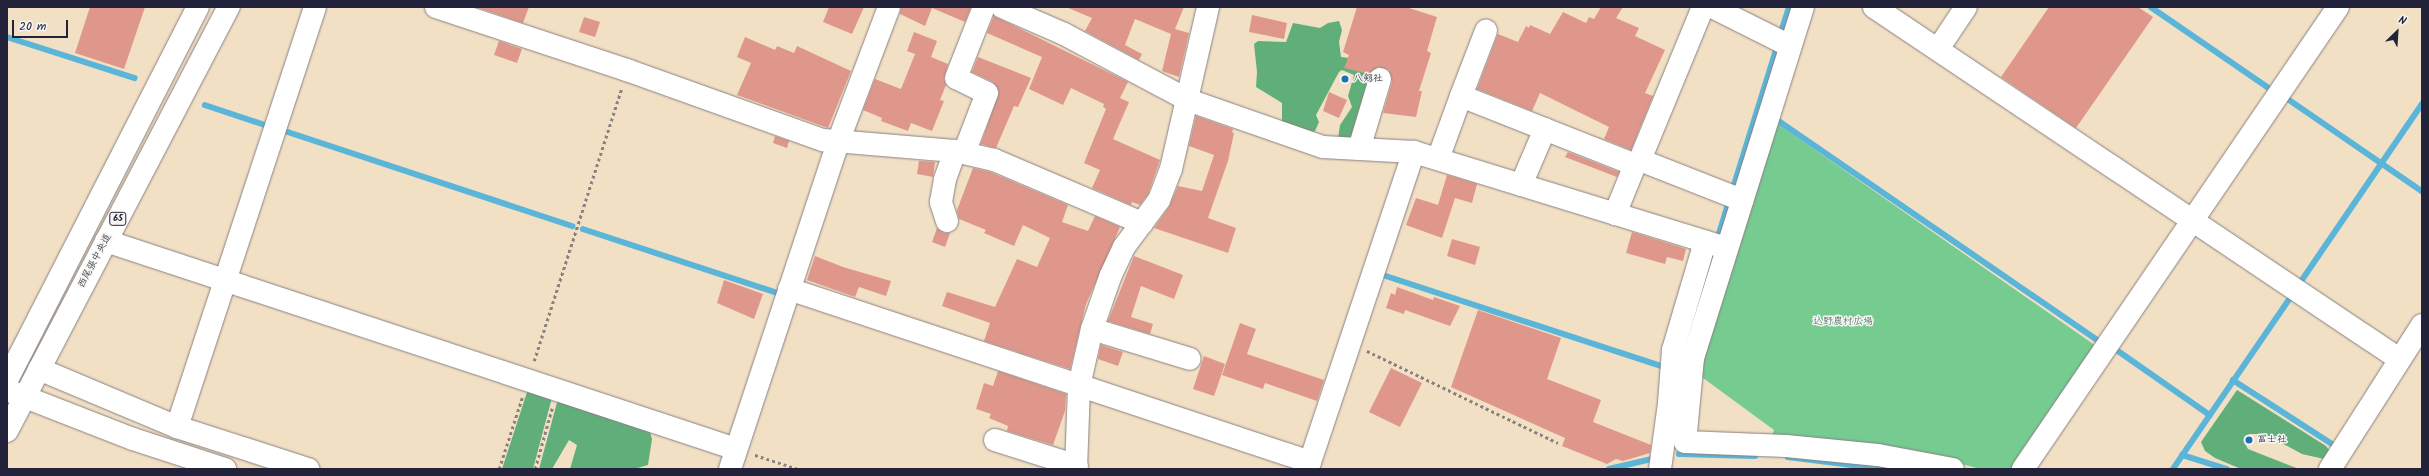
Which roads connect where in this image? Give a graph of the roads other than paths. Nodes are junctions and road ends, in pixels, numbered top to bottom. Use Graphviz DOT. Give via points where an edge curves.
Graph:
graph roads {
  1 [pos="198,7"];
  2 [pos="229,7"];
  3 [pos="315,7"];
  4 [pos="436,7"];
  5 [pos="889,7"];
  6 [pos="984,7"];
  7 [pos="1002,7"];
  8 [pos="1208,7"];
  9 [pos="1703,7"];
  10 [pos="1712,7"];
  11 [pos="1803,7"];
  12 [pos="1874,7"];
  13 [pos="1966,7"];
  14 [pos="2338,7"];
  15 [pos="1486,31"];
  16 [pos="1790,46"];
  17 [pos="1938,49"];
  18 [pos="1380,79"];
  19 [pos="1461,96"];
  20 [pos="1188,100"];
  21 [pos="1545,129"];
  22 [pos="838,142"];
  23 [pos="1360,149"];
  24 [pos="960,152"];
  25 [pos="1414,152"];
  26 [pos="1438,159"];
  27 [pos="1637,162"];
  28 [pos="1521,185"];
  29 [pos="1742,200"];
  30 [pos="1615,214"];
  31 [pos="2193,220"];
  32 [pos="947,221"];
  33 [pos="1142,223"];
  34 [pos="106,241"];
  35 [pos="1705,242"];
  36 [pos="1726,248"];
  37 [pos="225,280"];
  38 [pos="789,289"];
  39 [pos="2422,325"];
  40 [pos="1092,329"];
  41 [pos="1190,358"];
  42 [pos="12,359"];
  43 [pos="2399,359"];
  44 [pos="39,368"];
  45 [pos="7,380"];
  46 [pos="1080,386"];
  47 [pos="16,392"];
  48 [pos="177,427"];
  49 [pos="7,431"];
  50 [pos="995,440"];
  51 [pos="733,459"];
  52 [pos="1076,468"];
  53 [pos="225,469"];
  54 [pos="308,469"];
  55 [pos="1660,469"];
  56 [pos="1953,469"];
  57 [pos="2023,469"];
  58 [pos="2330,469"];
  1 -- 42 [label="street, 65"];
  2 -- 34 [label="street, 西尾張中央道 / 65"];
  3 -- 37 [label="street"];
  4 -- 22 [label="street" via="627,70 823,140"];
  5 -- 22 [label="street"];
  6 -- 24 [label="street" via="973,28 956,78 987,93"];
  7 -- 20 [label="street" via="1064,34"];
  8 -- 20 [label="street"];
  9 -- 27 [label="street"];
  10 -- 16 [label="street"];
  11 -- 16 [label="street"];
  12 -- 17 [label="street"];
  13 -- 17 [label="street"];
  14 -- 31 [label="street"];
  15 -- 19 [label="street"];
  16 -- 29 [label="street"];
  17 -- 31 [label="street"];
  18 -- 23 [label="street"];
  19 -- 21 [label="street"];
  19 -- 26 [label="street"];
  20 -- 23 [label="street" via="1323,147"];
  20 -- 33 [label="street" via="1171,169 1159,200"];
  21 -- 27 [label="street"];
  21 -- 28 [label="street"];
  22 -- 24 [label="street"];
  22 -- 38 [label="street"];
  23 -- 25 [label="street"];
  24 -- 32 [label="street" via="945,179 941,202"];
  24 -- 33 [label="street" via="994,160"];
  25 -- 26 [label="street"];
  25 -- 46 [label="street" via="1310,462"];
  26 -- 28 [label="street"];
  27 -- 29 [label="street"];
  27 -- 30 [label="street"];
  28 -- 30 [label="street"];
  29 -- 36 [label="street"];
  30 -- 35 [label="street"];
  31 -- 43 [label="street"];
  31 -- 57 [label="street"];
  33 -- 40 [label="street" via="1124,247 1110,277"];
  34 -- 37 [label="street"];
  34 -- 44 [label="street, 西尾張中央道 / 65"];
  35 -- 36 [label="street"];
  35 -- 55 [label="street" via="1673,350"];
  36 -- 56 [label="street" via="1693,358 1685,442 1786,446 1871,454"];
  37 -- 48 [label="street"];
  37 -- 51 [label="street" via="557,391"];
  38 -- 46 [label="street"];
  38 -- 51 [label="street"];
  39 -- 43 [label="street"];
  40 -- 41 [label="street"];
  40 -- 46 [label="street"];
  42 -- 45 [label="street, 65"];
  43 -- 58 [label="street"];
  44 -- 47 [label="street, 西尾張中央道 / 65"];
  44 -- 48 [label="street"];
  46 -- 52 [label="street"];
  47 -- 49 [label="street, 西尾張中央道 / 65"];
  47 -- 53 [label="street" via="133,439"];
  48 -- 54 [label="street"];
  50 -- 52 [label="street"];
}
